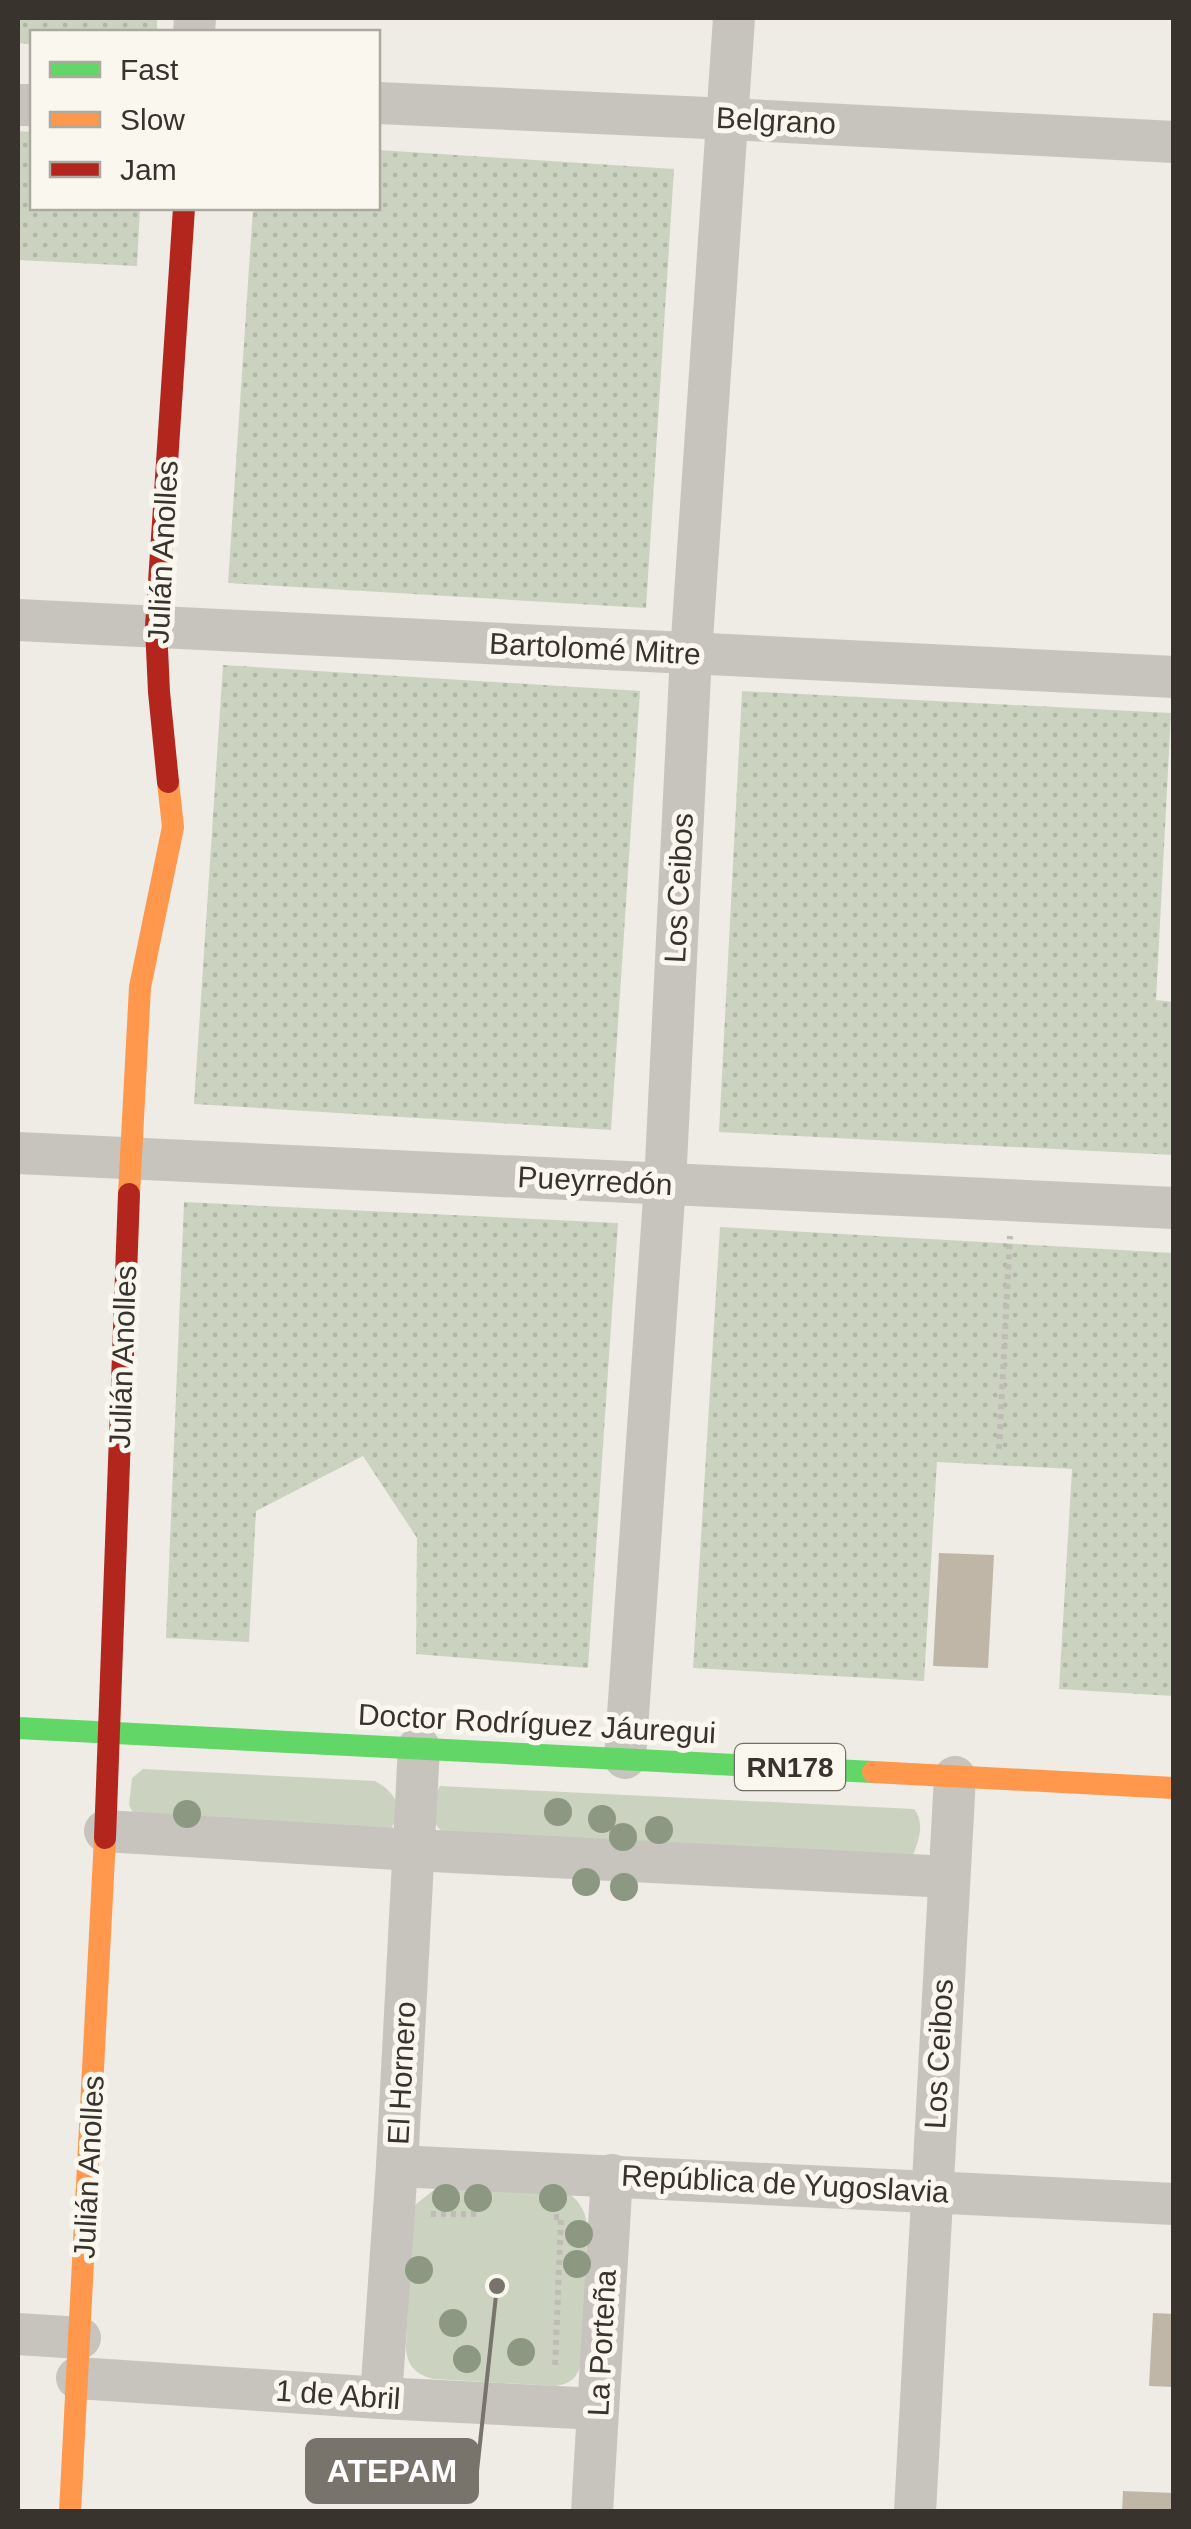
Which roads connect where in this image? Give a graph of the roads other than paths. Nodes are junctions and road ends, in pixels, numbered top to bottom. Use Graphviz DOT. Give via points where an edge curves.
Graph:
graph roads {
  1 [pos="734,18"];
  2 [pos="380,103"];
  3 [pos="729,118"];
  4 [pos="1174,142"];
  5 [pos="184,210"];
  6 [pos="18,620"];
  7 [pos="156,627"];
  8 [pos="691,654"];
  9 [pos="1174,676"];
  10 [pos="18,1153"];
  11 [pos="130,1159"];
  12 [pos="665,1184"];
  13 [pos="1174,1208"];
  14 [pos="18,1728"];
  15 [pos="109,1733"];
  16 [pos="419,1747"];
  17 [pos="625,1758"];
  18 [pos="955,1776"];
  19 [pos="1174,1788"];
  20 [pos="105,1830"];
  21 [pos="413,1850"];
  22 [pos="948,1877"];
  23 [pos="397,2166"];
  24 [pos="612,2176"];
  25 [pos="931,2192"];
  26 [pos="1174,2204"];
  27 [pos="18,2334"];
  28 [pos="79,2358"];
  29 [pos="381,2398"];
  30 [pos="598,2409"];
  31 [pos="70,2512"];
  32 [pos="592,2512"];
  33 [pos="915,2512"];
  1 -- 3 [label="street, Los Ceibos"];
  2 -- 3 [label="street, Belgrano"];
  3 -- 4 [label="street, Belgrano"];
  3 -- 8 [label="street, Los Ceibos"];
  5 -- 7 [label="street, Julián Anolles"];
  6 -- 7 [label="street, Bartolomé Mitre"];
  7 -- 8 [label="street, Bartolomé Mitre"];
  7 -- 11 [label="street, Julián Anolles" via="173,827 140,987"];
  8 -- 9 [label="street, Bartolomé Mitre"];
  8 -- 12 [label="street, Los Ceibos"];
  10 -- 11 [label="street, Pueyrredón"];
  11 -- 12 [label="street, Pueyrredón"];
  11 -- 15 [label="street, Julián Anolles"];
  12 -- 13 [label="street, Pueyrredón"];
  12 -- 17 [label="street, Los Ceibos"];
  14 -- 15 [label="street, Doctor Rodríguez Jáuregui / RN178"];
  15 -- 16 [label="street, Doctor Rodríguez Jáuregui / RN178"];
  15 -- 20 [label="street, Julián Anolles"];
  16 -- 17 [label="street, Doctor Rodríguez Jáuregui / RN178"];
  16 -- 21 [label="street, El Hornero"];
  17 -- 18 [label="street, Doctor Rodríguez Jáuregui / RN178"];
  18 -- 19 [label="street, Doctor Rodríguez Jáuregui / RN178"];
  18 -- 22 [label="street, Los Ceibos"];
  20 -- 21 [label="street"];
  20 -- 28 [label="street, Julián Anolles"];
  21 -- 22 [label="street"];
  21 -- 23 [label="street, El Hornero"];
  22 -- 25 [label="street, Los Ceibos"];
  23 -- 24 [label="street, República de Yugoslavia"];
  23 -- 29 [label="street, El Hornero"];
  24 -- 25 [label="street, República de Yugoslavia"];
  24 -- 30 [label="street, La Porteña"];
  25 -- 26 [label="street, República de Yugoslavia"];
  25 -- 33 [label="street, Los Ceibos"];
  27 -- 28 [label="street, 1 de Abril"];
  28 -- 29 [label="street, 1 de Abril"];
  28 -- 31 [label="street, Julián Anolles"];
  29 -- 30 [label="street, 1 de Abril"];
  30 -- 32 [label="street, La Porteña"];
}
